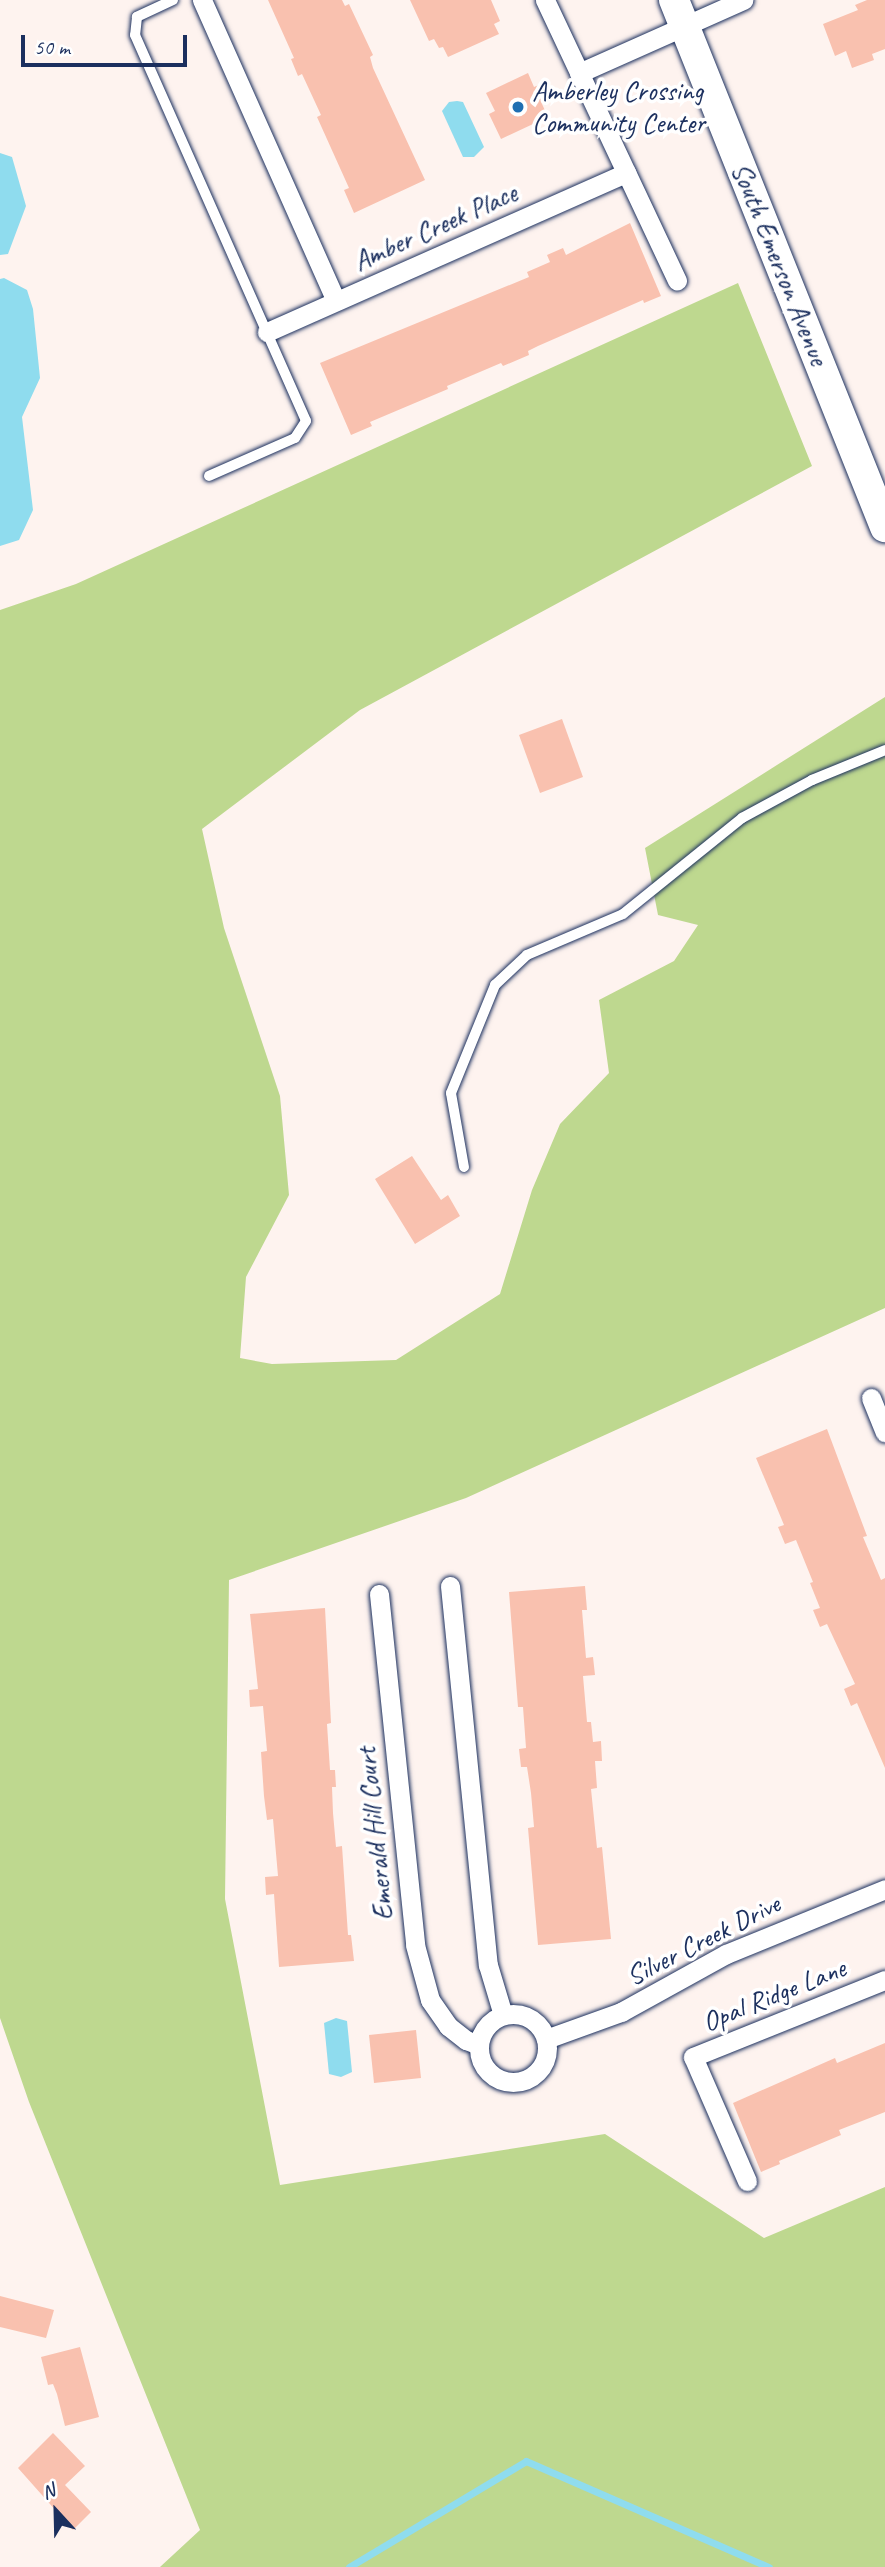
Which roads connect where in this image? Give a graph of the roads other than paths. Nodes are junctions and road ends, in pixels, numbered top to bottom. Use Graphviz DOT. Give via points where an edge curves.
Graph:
graph roads {
  1 [pos="173,0"];
  2 [pos="202,0"];
  3 [pos="545,0"];
  4 [pos="743,0"];
  5 [pos="679,12"];
  6 [pos="579,73"];
  7 [pos="626,173"];
  8 [pos="677,281"];
  9 [pos="336,301"];
  10 [pos="267,332"];
  11 [pos="208,476"];
  12 [pos="885,527"];
  13 [pos="885,750"];
  14 [pos="464,1167"];
  15 [pos="871,1398"];
  16 [pos="885,1432"];
  17 [pos="450,1586"];
  18 [pos="379,1594"];
  19 [pos="885,1889"];
  20 [pos="885,1980"];
  21 [pos="503,2015"];
  22 [pos="547,2039"];
  23 [pos="479,2045"];
  24 [pos="747,2181"];
  1 -- 10 [label="lane" via="137,17 135,35"];
  2 -- 9 [label="street"];
  3 -- 6 [label="street"];
  4 -- 5 [label="street"];
  5 -- 6 [label="street"];
  5 -- 12 [label="main road, South Emerson Avenue"];
  6 -- 7 [label="street"];
  7 -- 8 [label="street"];
  7 -- 9 [label="street, Amber Creek Place"];
  9 -- 10 [label="street, Amber Creek Place"];
  10 -- 11 [label="lane" via="306,421 295,438"];
  13 -- 14 [label="lane" via="813,780 742,818 623,914 527,955 495,985 452,1093"];
  15 -- 16 [label="street"];
  17 -- 21 [label="street" via="488,1965"];
  18 -- 23 [label="street, Emerald Hill Court" via="415,1945 430,2000 448,2026"];
  19 -- 22 [label="street, Silver Creek Drive" via="726,1954 621,2012"];
  20 -- 24 [label="street, Opal Ridge Lane" via="693,2057"];
  21 -- 22 [label="street" via="514,2013 534,2020"];
  21 -- 23 [label="street" via="486,2026"];
  22 -- 23 [label="street" via="539,2070 510,2082 490,2074"];
}
